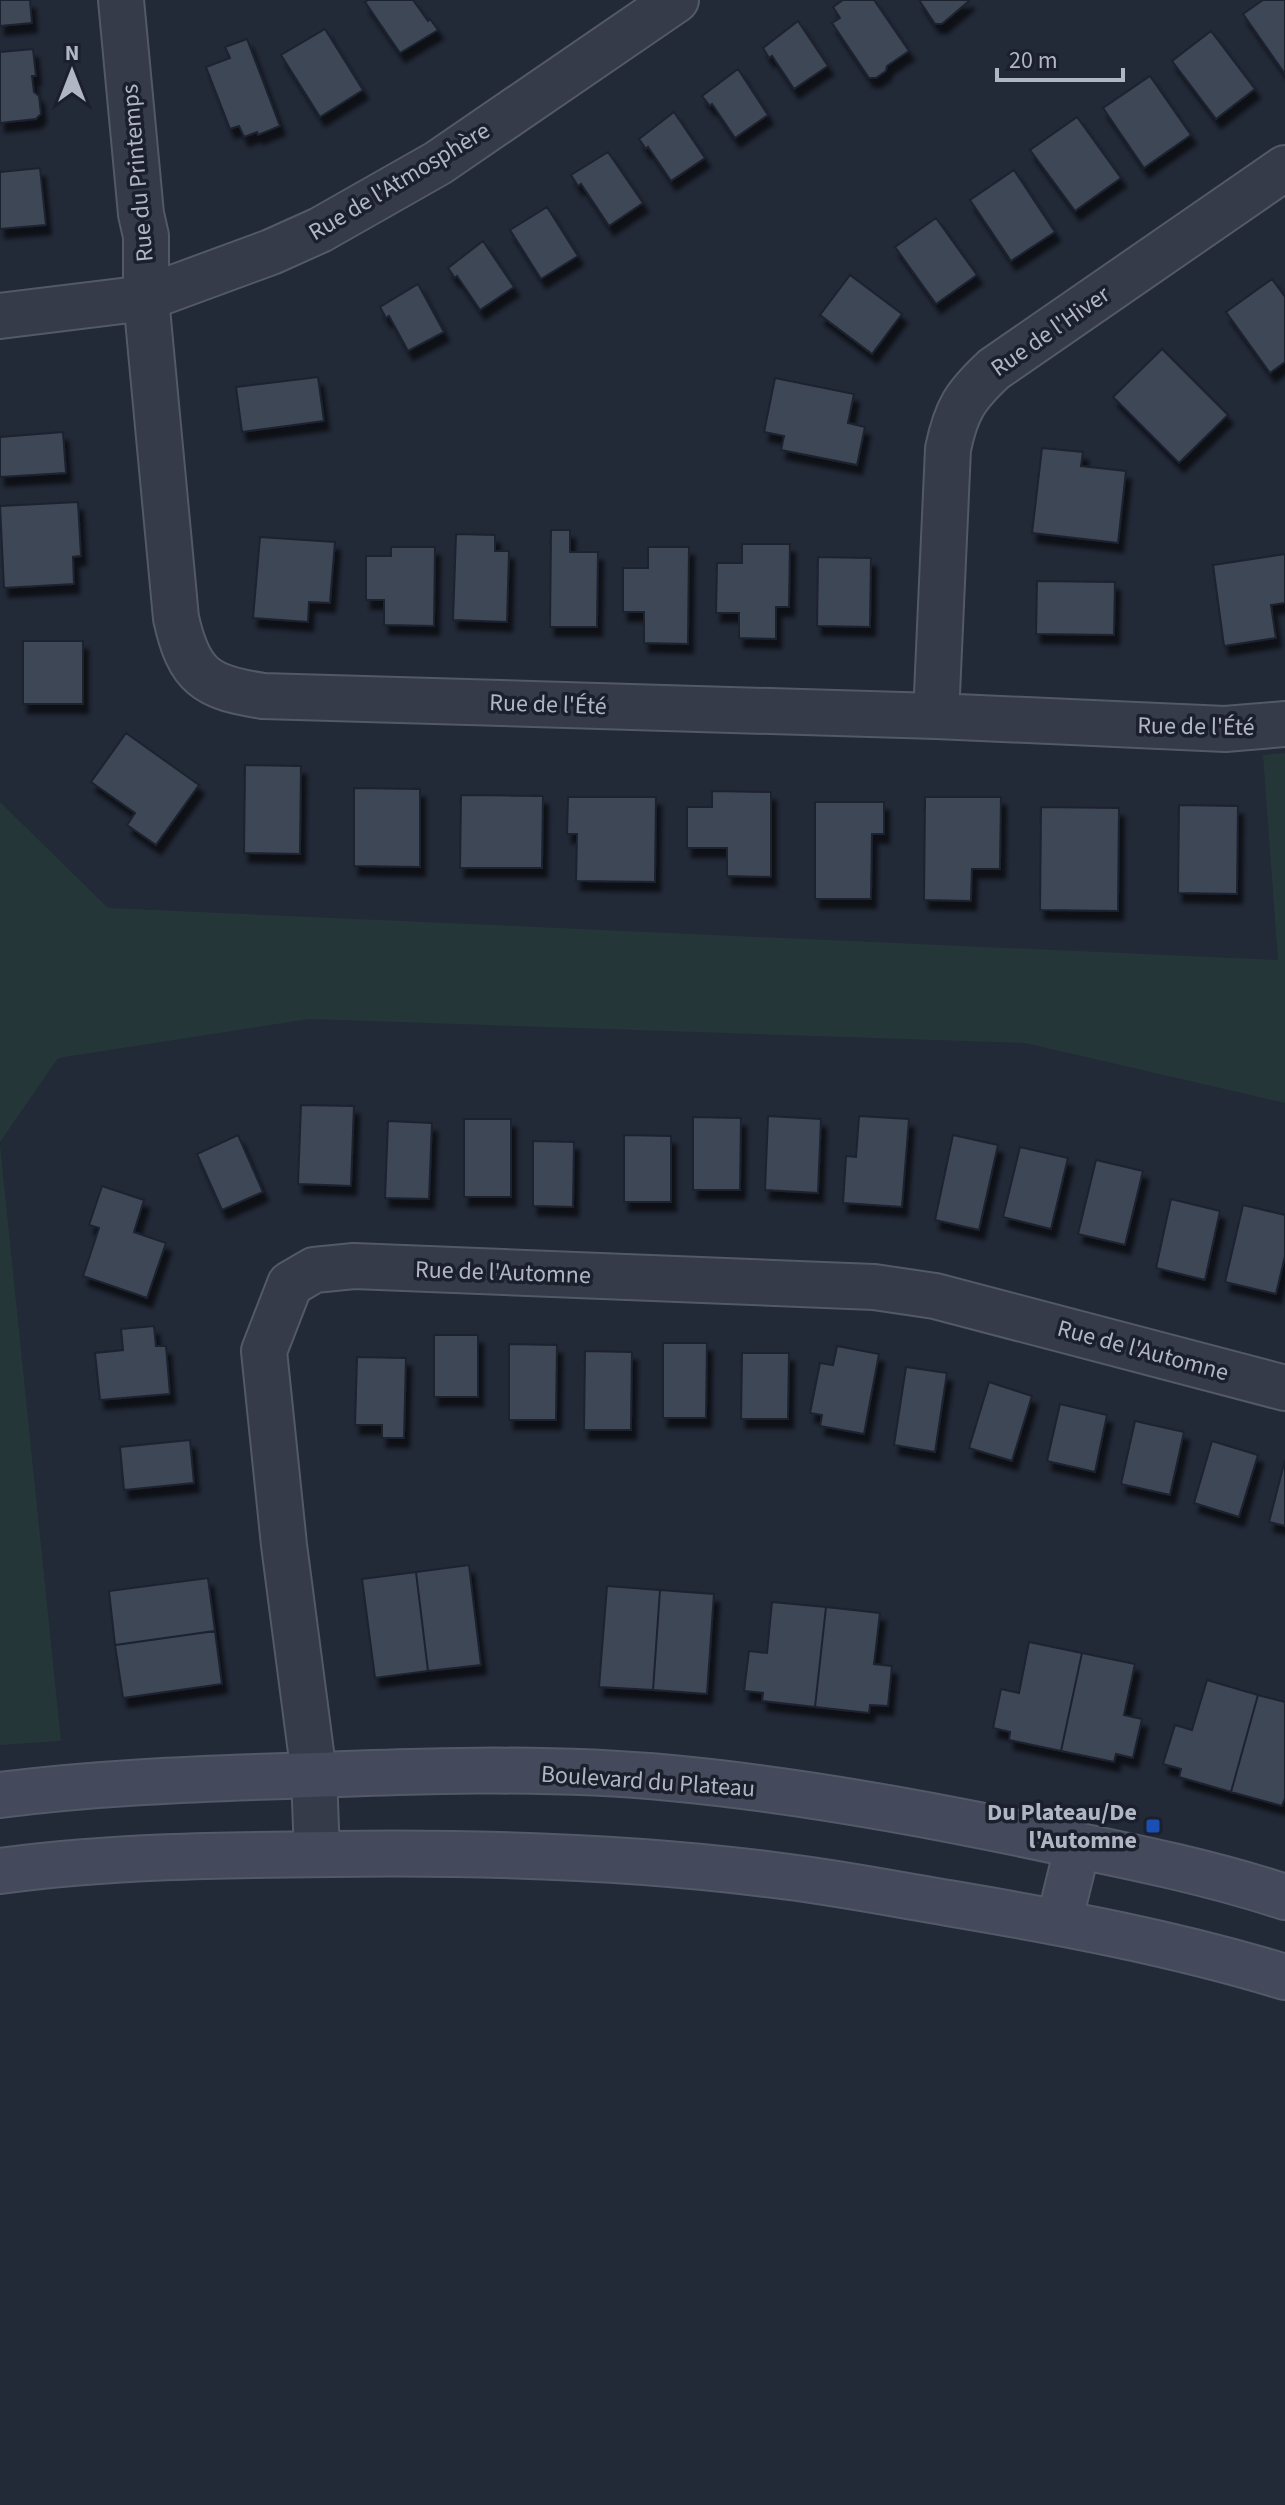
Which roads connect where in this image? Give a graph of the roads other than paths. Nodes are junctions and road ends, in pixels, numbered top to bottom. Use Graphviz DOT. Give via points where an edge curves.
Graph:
graph roads {
  1 [pos="121,0"];
  2 [pos="676,0"];
  3 [pos="1285,168"];
  4 [pos="146,298"];
  5 [pos="0,316"];
  6 [pos="936,716"];
  7 [pos="1285,724"];
  8 [pos="1285,1388"];
  9 [pos="314,1775"];
  10 [pos="0,1795"];
  11 [pos="1078,1845"];
  12 [pos="317,1854"];
  13 [pos="0,1871"];
  14 [pos="1285,1897"];
  15 [pos="1059,1922"];
  16 [pos="1285,1977"];
  1 -- 4 [label="street, Rue du Printemps" via="146,236"];
  2 -- 4 [label="street, Rue de l'Atmosphère" via="376,200 271,252"];
  3 -- 6 [label="street, Rue de l'Hiver" via="994,369 954,418 948,449"];
  4 -- 5 [label="street, Rue de l'Atmosphère"];
  4 -- 6 [label="street, Rue de l'Été" via="176,618 183,649 200,675 228,690 263,696"];
  6 -- 7 [label="street, Rue de l'Été" via="1225,729"];
  8 -- 9 [label="street, Rue de l'Automne" via="935,1296 874,1287 354,1266 314,1270 290,1284 264,1351"];
  9 -- 10 [label="main road, Boulevard du Plateau" via="138,1781"];
  9 -- 11 [label="main road, Boulevard du Plateau" via="446,1771 668,1778 893,1808"];
  9 -- 12 [label="street, Rue de l'Automne"];
  11 -- 14 [label="main road, Boulevard du Plateau"];
  11 -- 15 [label="main road"];
  12 -- 13 [label="main road" via="112,1860"];
  12 -- 15 [label="main road" via="465,1852 690,1866 776,1875"];
  15 -- 16 [label="main road" via="1209,1953"];
}
